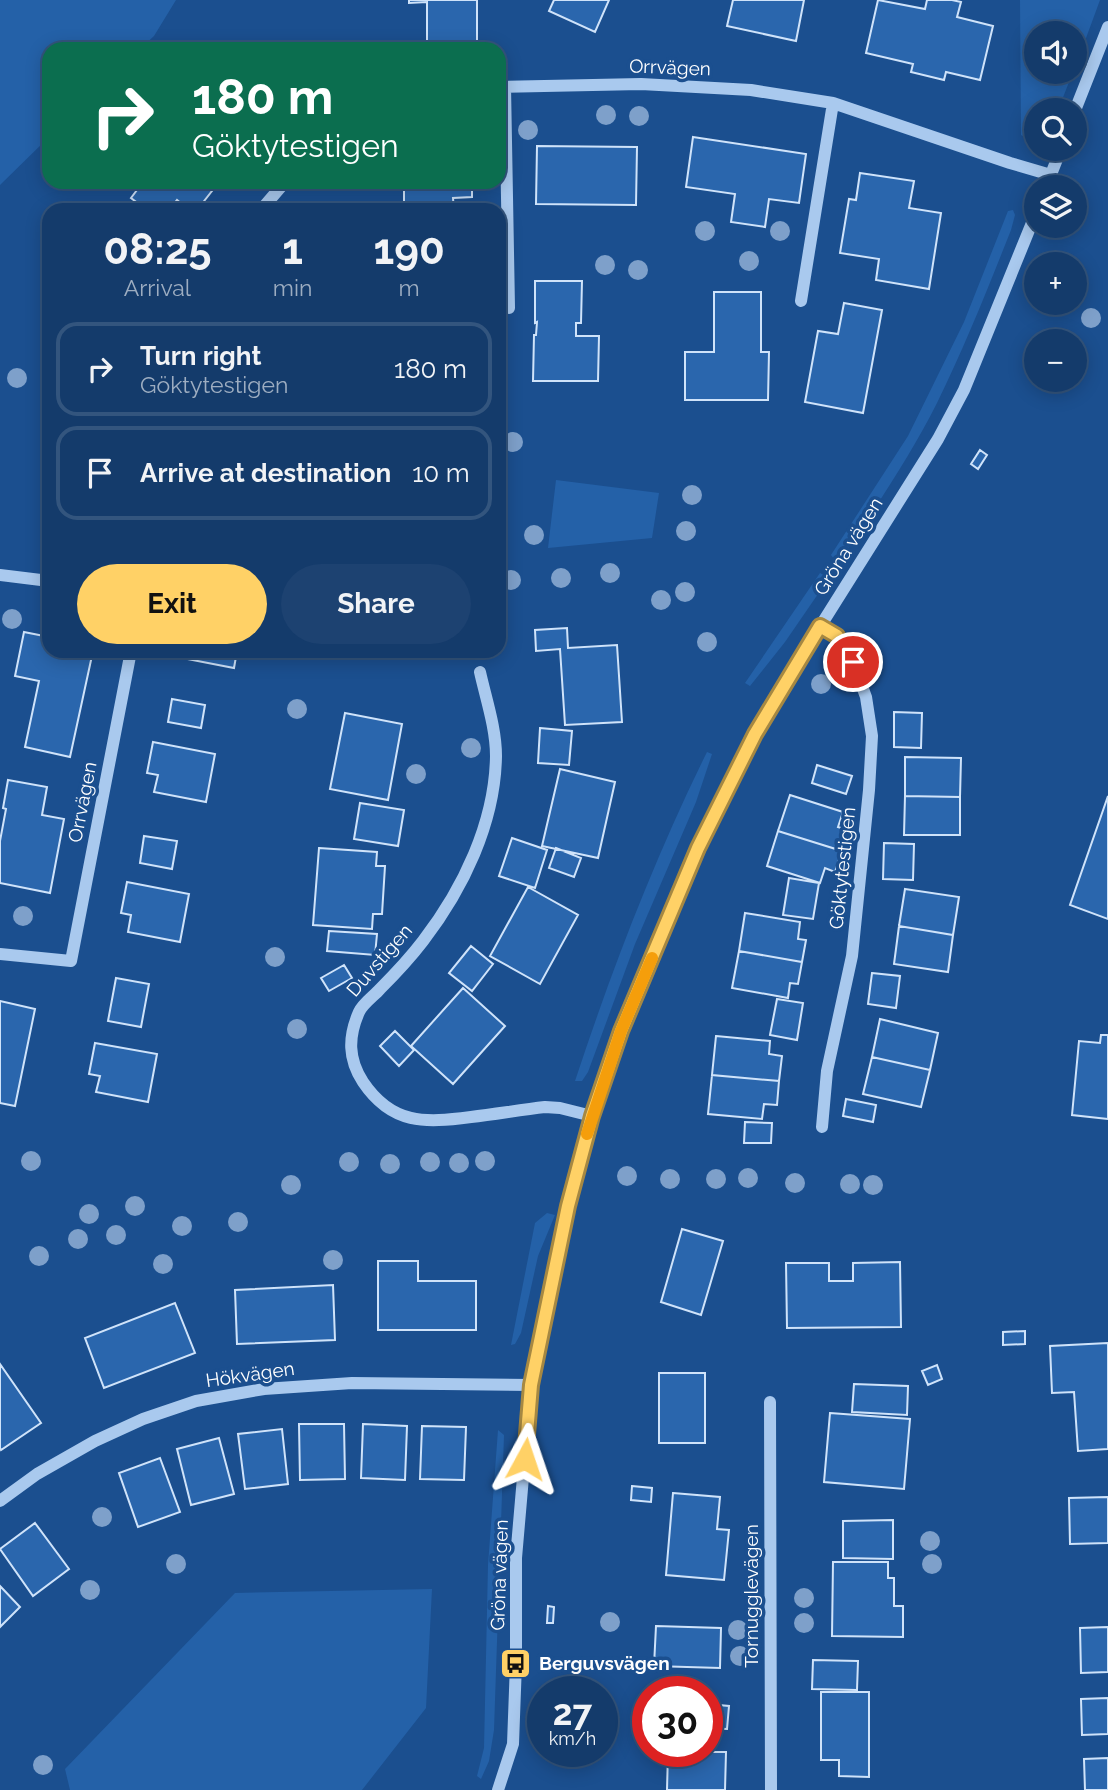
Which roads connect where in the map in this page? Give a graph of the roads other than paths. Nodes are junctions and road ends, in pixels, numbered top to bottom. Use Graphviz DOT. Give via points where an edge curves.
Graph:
graph roads {
  1 [pos="1108,27"];
  2 [pos="506,87"];
  3 [pos="1080,98"];
  4 [pos="832,103"];
  5 [pos="1035,175"];
  6 [pos="279,189"];
  7 [pos="267,203"];
  8 [pos="506,213"];
  9 [pos="1026,238"];
  10 [pos="801,301"];
  11 [pos="509,308"];
  12 [pos="0,575"];
  13 [pos="42,580"];
  14 [pos="820,626"];
  15 [pos="130,658"];
  16 [pos="480,672"];
  17 [pos="0,954"];
  18 [pos="592,1116"];
  19 [pos="822,1127"];
  20 [pos="531,1385"];
  21 [pos="770,1402"];
  22 [pos="0,1501"];
  23 [pos="498,1790"];
  24 [pos="771,1790"];
  1 -- 3 [label="street"];
  2 -- 4 [label="street, Orrvägen" via="641,84 751,90"];
  4 -- 5 [label="street, Orrvägen"];
  4 -- 10 [label="street"];
  6 -- 7 [label="street"];
  8 -- 11 [label="street, Orrvägen"];
  9 -- 14 [label="street, Gröna vägen" via="964,390"];
  12 -- 13 [label="street"];
  14 -- 18 [label="street, Gröna vägen" via="755,734 698,848 621,1031"];
  14 -- 19 [label="street, Göktytestigen" via="837,636 853,662 866,697 872,736 852,956 827,1071"];
  15 -- 17 [label="street, Orrvägen" via="71,961"];
  16 -- 18 [label="street, Duvstigen" via="496,755 481,836 443,913 360,1009 350,1056 370,1093 394,1113 415,1120 434,1122 545,1107"];
  18 -- 20 [label="street, Gröna vägen" via="568,1206"];
  20 -- 22 [label="street, Hökvägen" via="352,1383 264,1389 196,1401 95,1441"];
  20 -- 23 [label="street, Gröna vägen" via="516,1558 513,1744"];
  21 -- 24 [label="street, Tornugglevägen"];
}
